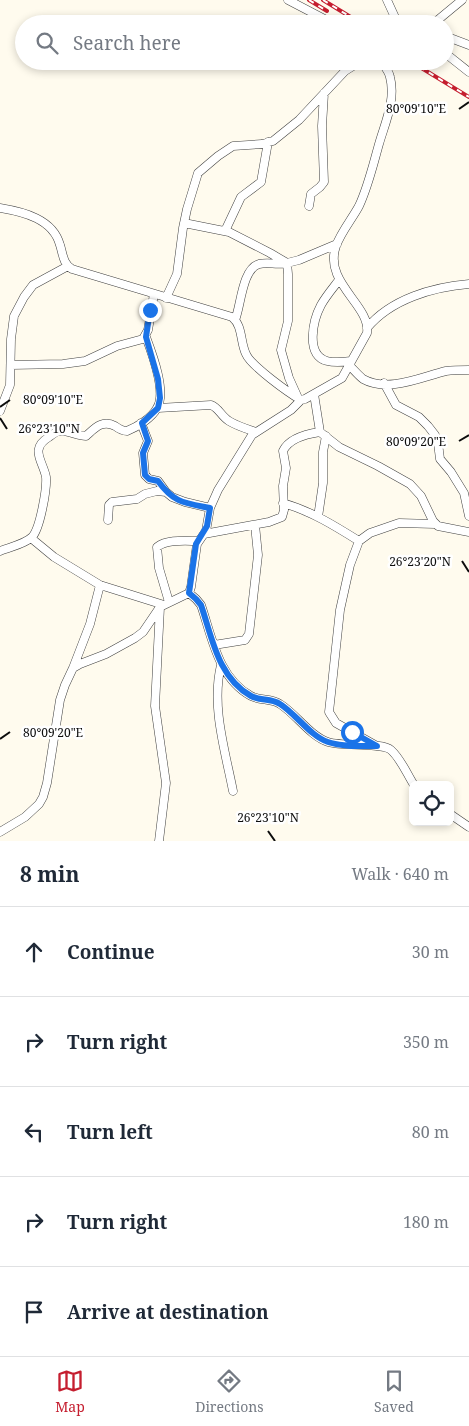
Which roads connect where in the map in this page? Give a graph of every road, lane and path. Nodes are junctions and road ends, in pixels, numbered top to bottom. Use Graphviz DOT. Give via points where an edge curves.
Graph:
graph roads {
  1 [pos="288,0"];
  2 [pos="387,0"];
  3 [pos="462,0"];
  4 [pos="317,15"];
  5 [pos="394,15"];
  6 [pos="444,15"];
  7 [pos="454,40"];
  8 [pos="469,46"];
  9 [pos="454,60"];
  10 [pos="348,70"];
  11 [pos="387,70"];
  12 [pos="469,72"];
  13 [pos="324,93"];
  14 [pos="268,142"];
  15 [pos="309,206"];
  16 [pos="0,208"];
  17 [pos="184,223"];
  18 [pos="225,231"];
  19 [pos="337,244"];
  20 [pos="287,263"];
  21 [pos="68,266"];
  22 [pos="339,280"];
  23 [pos="469,284"];
  24 [pos="154,294"];
  25 [pos="166,298"];
  26 [pos="235,320"];
  27 [pos="367,328"];
  28 [pos="146,337"];
  29 [pos="350,363"];
  30 [pos="11,365"];
  31 [pos="469,370"];
  32 [pos="384,383"];
  33 [pos="314,394"];
  34 [pos="299,399"];
  35 [pos="1,406"];
  36 [pos="158,408"];
  37 [pos="142,423"];
  38 [pos="256,432"];
  39 [pos="323,434"];
  40 [pos="166,492"];
  41 [pos="283,503"];
  42 [pos="210,508"];
  43 [pos="469,516"];
  44 [pos="318,517"];
  45 [pos="108,520"];
  46 [pos="435,524"];
  47 [pos="255,525"];
  48 [pos="469,532"];
  49 [pos="204,534"];
  50 [pos="32,538"];
  51 [pos="198,541"];
  52 [pos="359,541"];
  53 [pos="0,551"];
  54 [pos="100,585"];
  55 [pos="189,593"];
  56 [pos="164,605"];
  57 [pos="214,645"];
  58 [pos="222,665"];
  59 [pos="73,668"];
  60 [pos="377,746"];
  61 [pos="411,781"];
  62 [pos="233,791"];
  63 [pos="454,817"];
  64 [pos="469,827"];
  65 [pos="0,832"];
  66 [pos="159,841"];
  1 -- 4 [label="street"];
  2 -- 5 [label="street"];
  3 -- 6 [label="street"];
  7 -- 8 [label="street"];
  9 -- 12 [label="street"];
  10 -- 13 [label="street"];
  11 -- 19 [label="street" via="391,78 388,114 365,193"];
  13 -- 14 [label="street" via="287,130"];
  13 -- 15 [label="street" via="324,182 311,194"];
  14 -- 17 [label="street" via="233,146 198,173"];
  14 -- 18 [label="street" via="261,182 242,197"];
  16 -- 21 [label="street" via="29,214 51,229"];
  17 -- 18 [label="street"];
  17 -- 25 [label="street" via="177,274"];
  18 -- 20 [label="street"];
  19 -- 20 [label="street"];
  19 -- 22 [label="street" via="334,257"];
  20 -- 26 [label="street" via="262,264 251,270"];
  20 -- 34 [label="street" via="288,322 280,350"];
  21 -- 24 [label="street" via="78,272"];
  21 -- 30 [label="street" via="33,284 24,297 12,325"];
  22 -- 27 [label="street" via="363,315"];
  22 -- 29 [label="street" via="320,306 312,340 322,359"];
  23 -- 27 [label="street" via="436,289 411,298 380,315"];
  24 -- 25 [label="street"];
  24 -- 28 [label="street"];
  25 -- 26 [label="street"];
  26 -- 34 [label="street" via="249,358"];
  27 -- 29 [label="street"];
  28 -- 30 [label="street" via="85,361"];
  28 -- 36 [label="street" via="158,379"];
  29 -- 32 [label="street" via="364,379"];
  29 -- 33 [label="street" via="342,378"];
  30 -- 35 [label="street" via="10,385"];
  31 -- 32 [label="street" via="445,372 405,383"];
  32 -- 43 [label="street" via="396,405 419,417 435,435 440,459 464,493"];
  33 -- 34 [label="street"];
  33 -- 39 [label="street"];
  34 -- 38 [label="street" via="286,414"];
  36 -- 37 [label="street"];
  36 -- 38 [label="street" via="211,404 231,423"];
  37 -- 40 [label="street" via="148,441 143,453 145,475 158,481"];
  37 -- 50 [label="street" via="126,431 111,424 100,424 83,436 59,431 39,445 46,485 39,523"];
  38 -- 42 [label="street"];
  39 -- 41 [label="street" via="298,438 285,447"];
  39 -- 44 [label="street" via="323,483"];
  39 -- 46 [label="street" via="339,447 410,484 421,496"];
  40 -- 42 [label="street" via="185,502"];
  40 -- 45 [label="street" via="152,492 137,499 112,502"];
  41 -- 44 [label="street"];
  41 -- 47 [label="street" via="282,517"];
  42 -- 49 [label="street"];
  44 -- 52 [label="street"];
  46 -- 48 [label="street" via="441,528"];
  46 -- 52 [label="street" via="399,523 370,533"];
  47 -- 49 [label="street"];
  47 -- 57 [label="street" via="258,562 248,637"];
  49 -- 51 [label="street"];
  50 -- 53 [label="street"];
  50 -- 54 [label="street" via="54,557"];
  51 -- 55 [label="street"];
  51 -- 56 [label="street" via="173,542 157,547"];
  52 -- 60 [label="street" via="340,610 329,712 336,722"];
  54 -- 56 [label="street"];
  54 -- 59 [label="street" via="90,624"];
  55 -- 56 [label="street"];
  55 -- 57 [label="street" via="201,605"];
  56 -- 59 [label="street" via="135,638"];
  56 -- 66 [label="street" via="156,706 166,783"];
  57 -- 58 [label="street"];
  58 -- 60 [label="street" via="247,693 280,704 326,742"];
  58 -- 62 [label="street" via="218,688 220,724"];
  59 -- 65 [label="street" via="60,700 48,783 43,797 25,817"];
  60 -- 61 [label="street" via="391,750"];
  63 -- 64 [label="street"];
}
